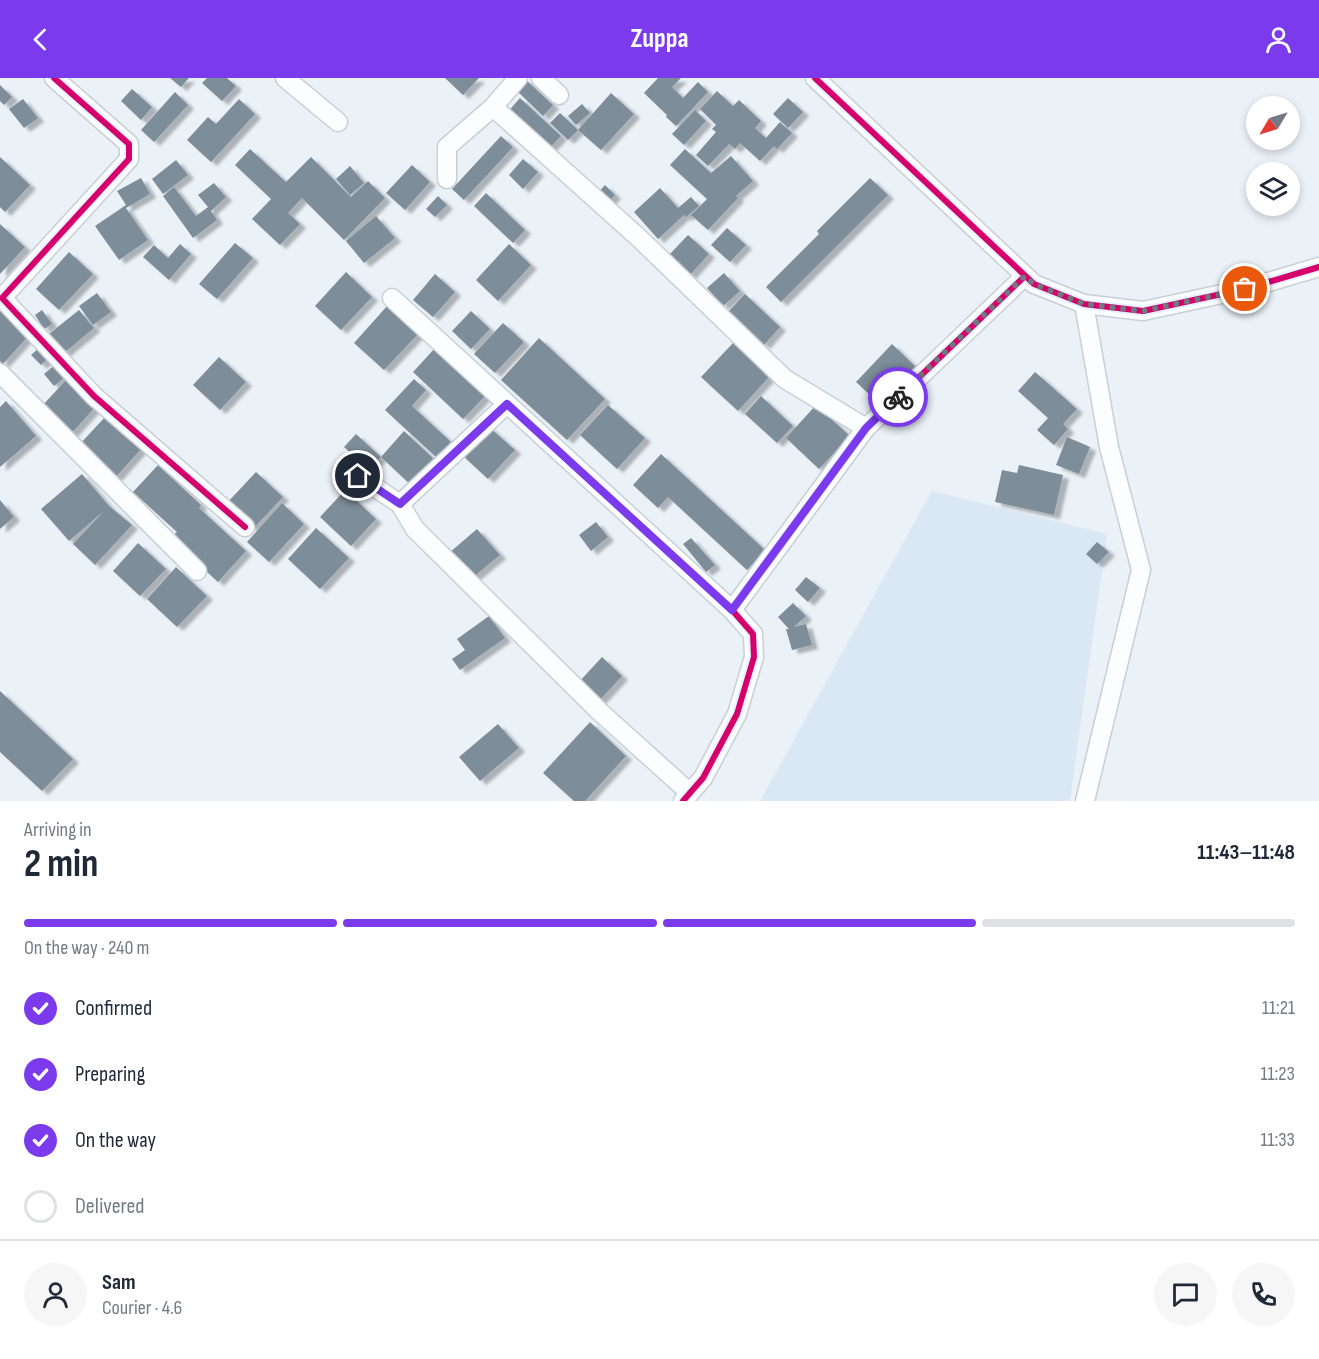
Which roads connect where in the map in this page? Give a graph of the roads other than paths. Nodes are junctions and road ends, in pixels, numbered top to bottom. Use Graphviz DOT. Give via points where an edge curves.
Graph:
graph roads {
  1 [pos="54,78"];
  2 [pos="285,78"];
  3 [pos="518,78"];
  4 [pos="541,78"];
  5 [pos="815,78"];
  6 [pos="559,95"];
  7 [pos="493,107"];
  8 [pos="338,122"];
  9 [pos="447,179"];
  10 [pos="1319,267"];
  11 [pos="1025,276"];
  12 [pos="392,298"];
  13 [pos="1084,304"];
  14 [pos="0,373"];
  15 [pos="507,404"];
  16 [pos="866,428"];
  17 [pos="358,476"];
  18 [pos="400,504"];
  19 [pos="245,527"];
  20 [pos="197,570"];
  21 [pos="732,610"];
  22 [pos="687,797"];
  23 [pos="1085,801"];
  1 -- 19 [label="street" via="129,144 129,159 2,298 94,396"];
  2 -- 8 [label="street"];
  3 -- 7 [label="street"];
  4 -- 6 [label="street"];
  5 -- 11 [label="street"];
  7 -- 9 [label="street" via="447,147"];
  7 -- 16 [label="street" via="639,238 785,379"];
  10 -- 13 [label="street" via="1245,289 1143,311"];
  11 -- 13 [label="street" via="1034,284"];
  11 -- 16 [label="street"];
  12 -- 15 [label="street"];
  13 -- 23 [label="street" via="1108,447 1141,570"];
  14 -- 20 [label="street"];
  15 -- 18 [label="street"];
  15 -- 21 [label="street"];
  16 -- 21 [label="street"];
  17 -- 18 [label="street"];
  18 -- 22 [label="street" via="415,529"];
  21 -- 22 [label="street" via="753,634 754,657 737,714 703,777"];
}
